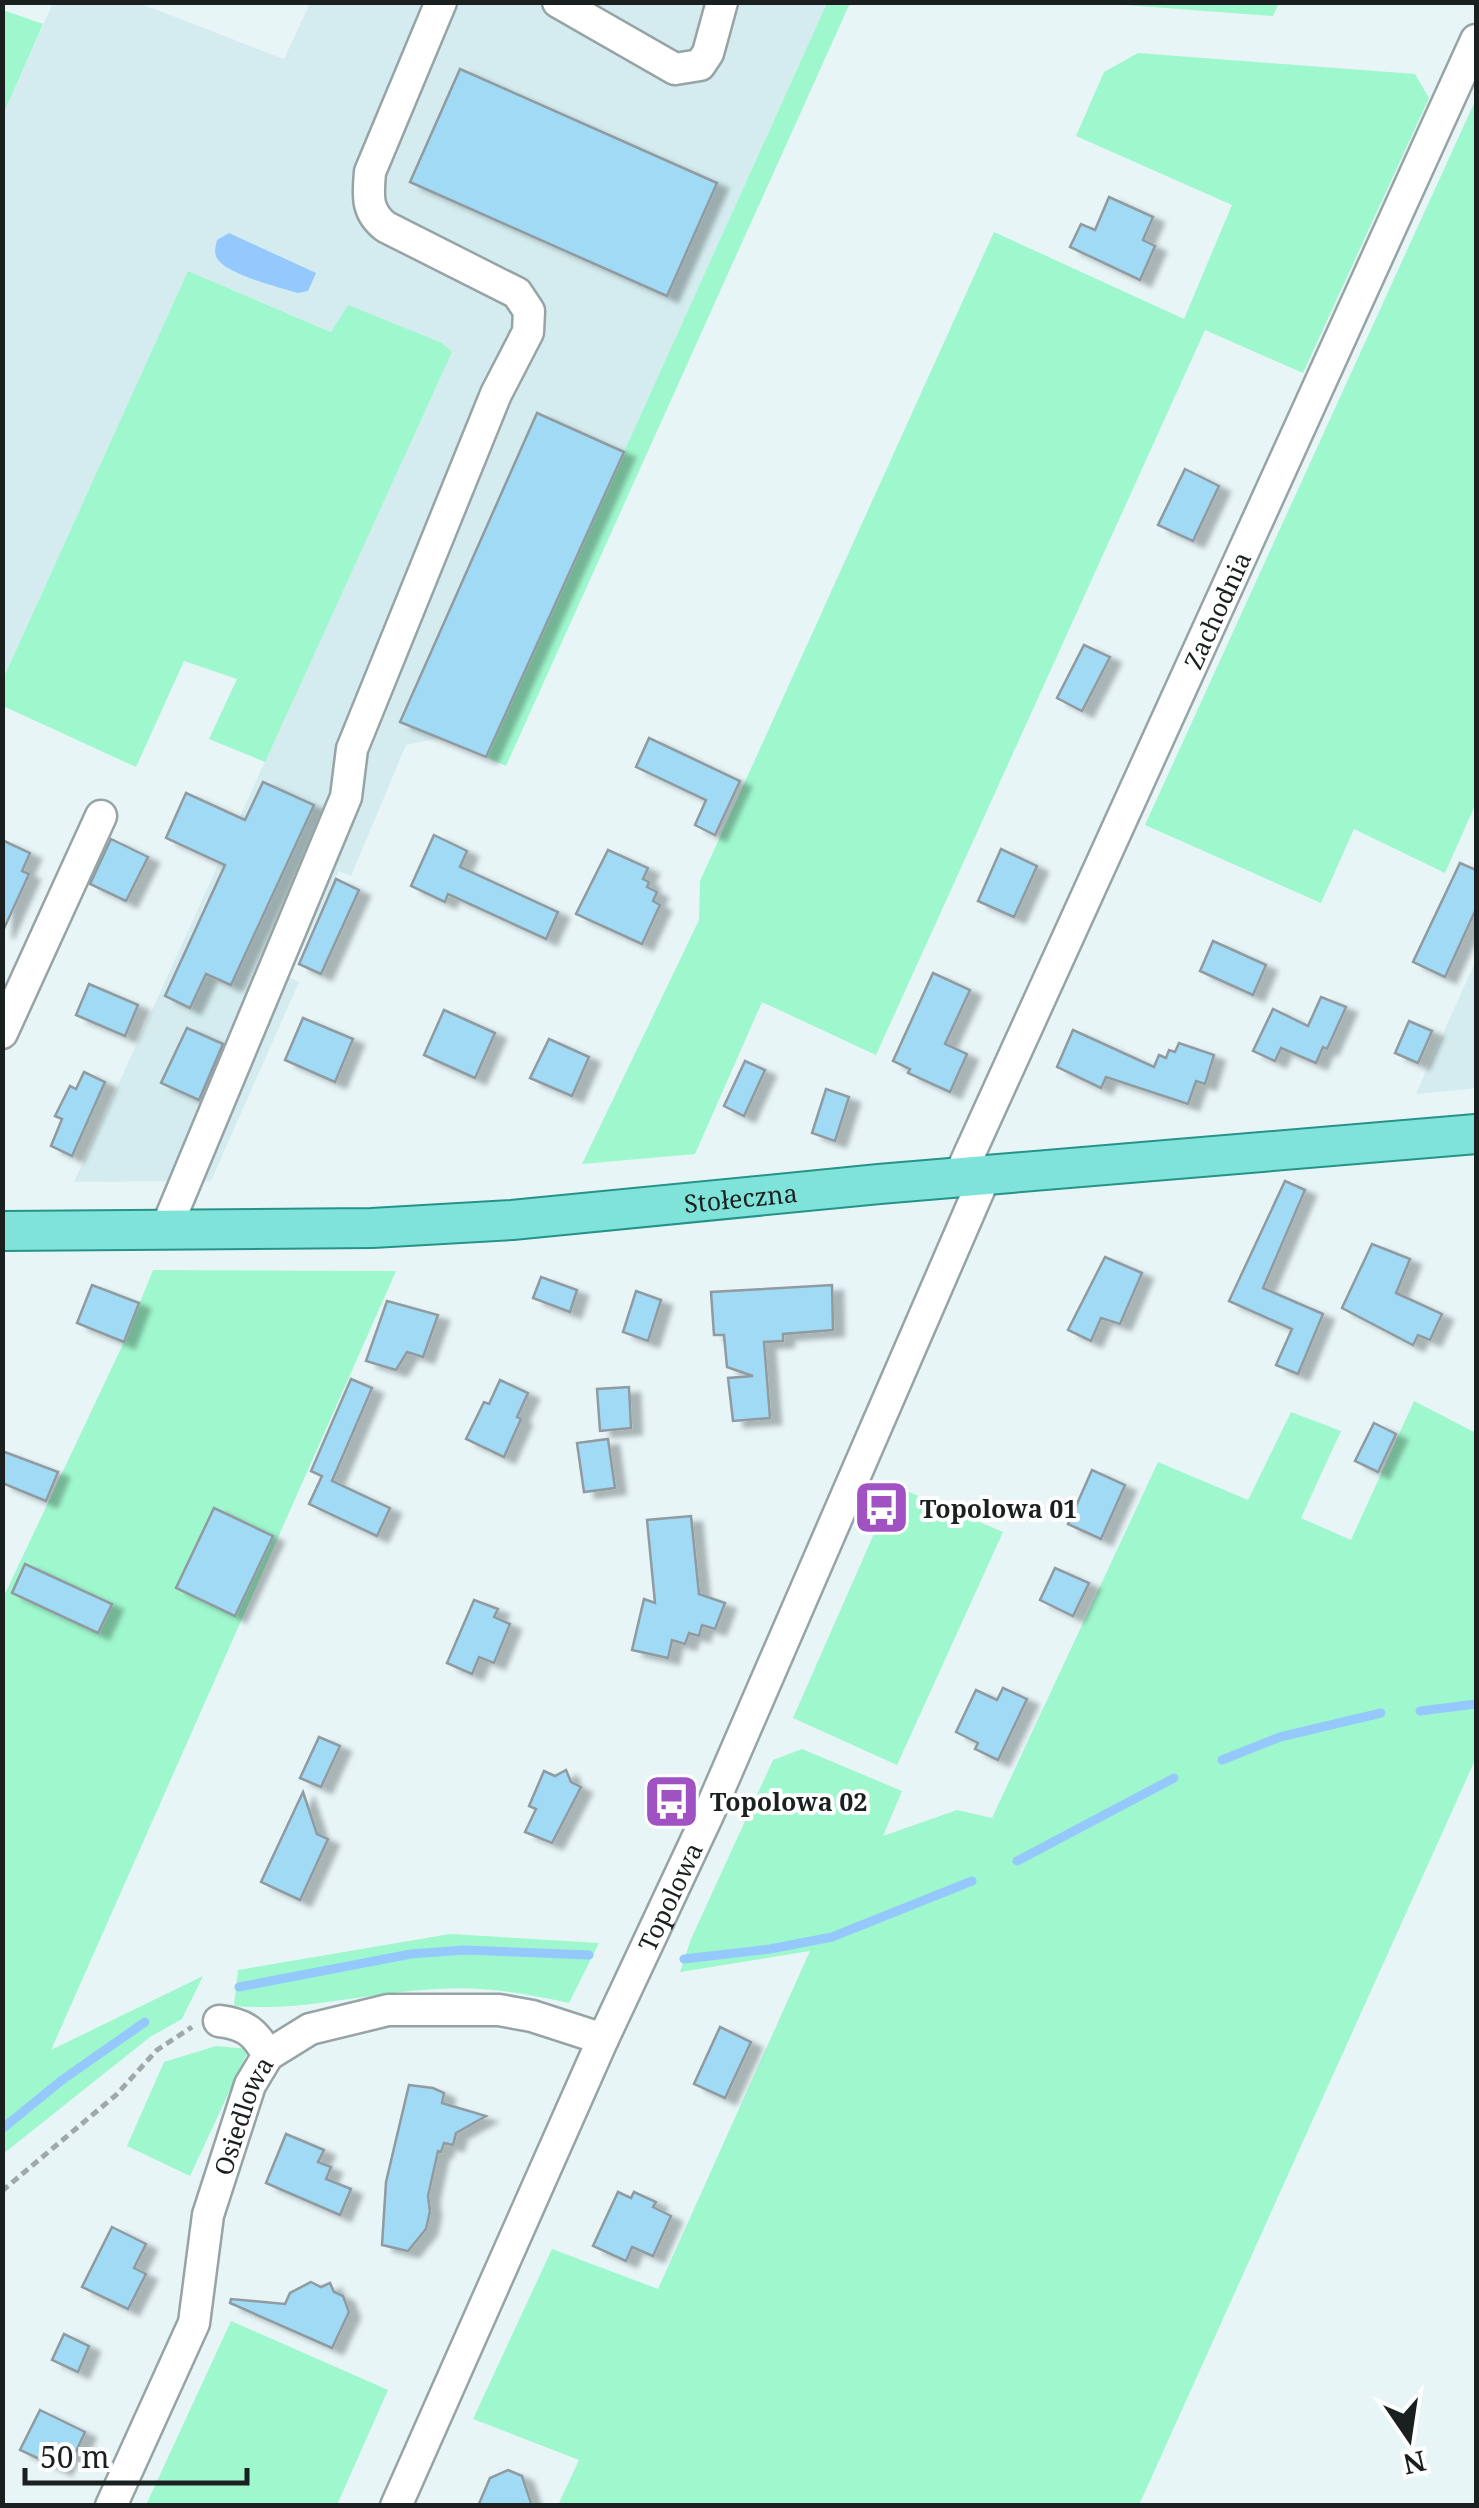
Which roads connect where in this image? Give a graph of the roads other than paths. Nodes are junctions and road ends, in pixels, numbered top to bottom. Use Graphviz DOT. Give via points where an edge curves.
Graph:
graph roads {
  1 [pos="441,2"];
  2 [pos="558,2"];
  3 [pos="722,2"];
  4 [pos="1474,53"];
  5 [pos="101,816"];
  6 [pos="2,1033"];
  7 [pos="1476,1134"];
  8 [pos="972,1178"];
  9 [pos="164,1231"];
  10 [pos="2,1232"];
  11 [pos="219,2021"];
  12 [pos="603,2039"];
  13 [pos="268,2054"];
  14 [pos="111,2506"];
  15 [pos="396,2506"];
  1 -- 9 [label="street" via="370,172 367,199 386,227 517,293 529,310 528,332 496,394 352,749 346,796"];
  2 -- 3 [label="street" via="675,69 700,64 708,53"];
  4 -- 8 [label="street, Zachodnia"];
  5 -- 6 [label="street"];
  7 -- 8 [label="main road, Stołeczna"];
  8 -- 9 [label="main road, Stołeczna" via="512,1220"];
  8 -- 12 [label="street, Topolowa" via="716,1798"];
  9 -- 10 [label="main road, Stołeczna"];
  11 -- 13 [label="street" via="256,2034"];
  12 -- 13 [label="street, Osiedlowa" via="499,2010 388,2010 310,2029"];
  12 -- 15 [label="street, Topolowa"];
  13 -- 14 [label="street, Osiedlowa" via="250,2085 208,2216 194,2324"];
}
